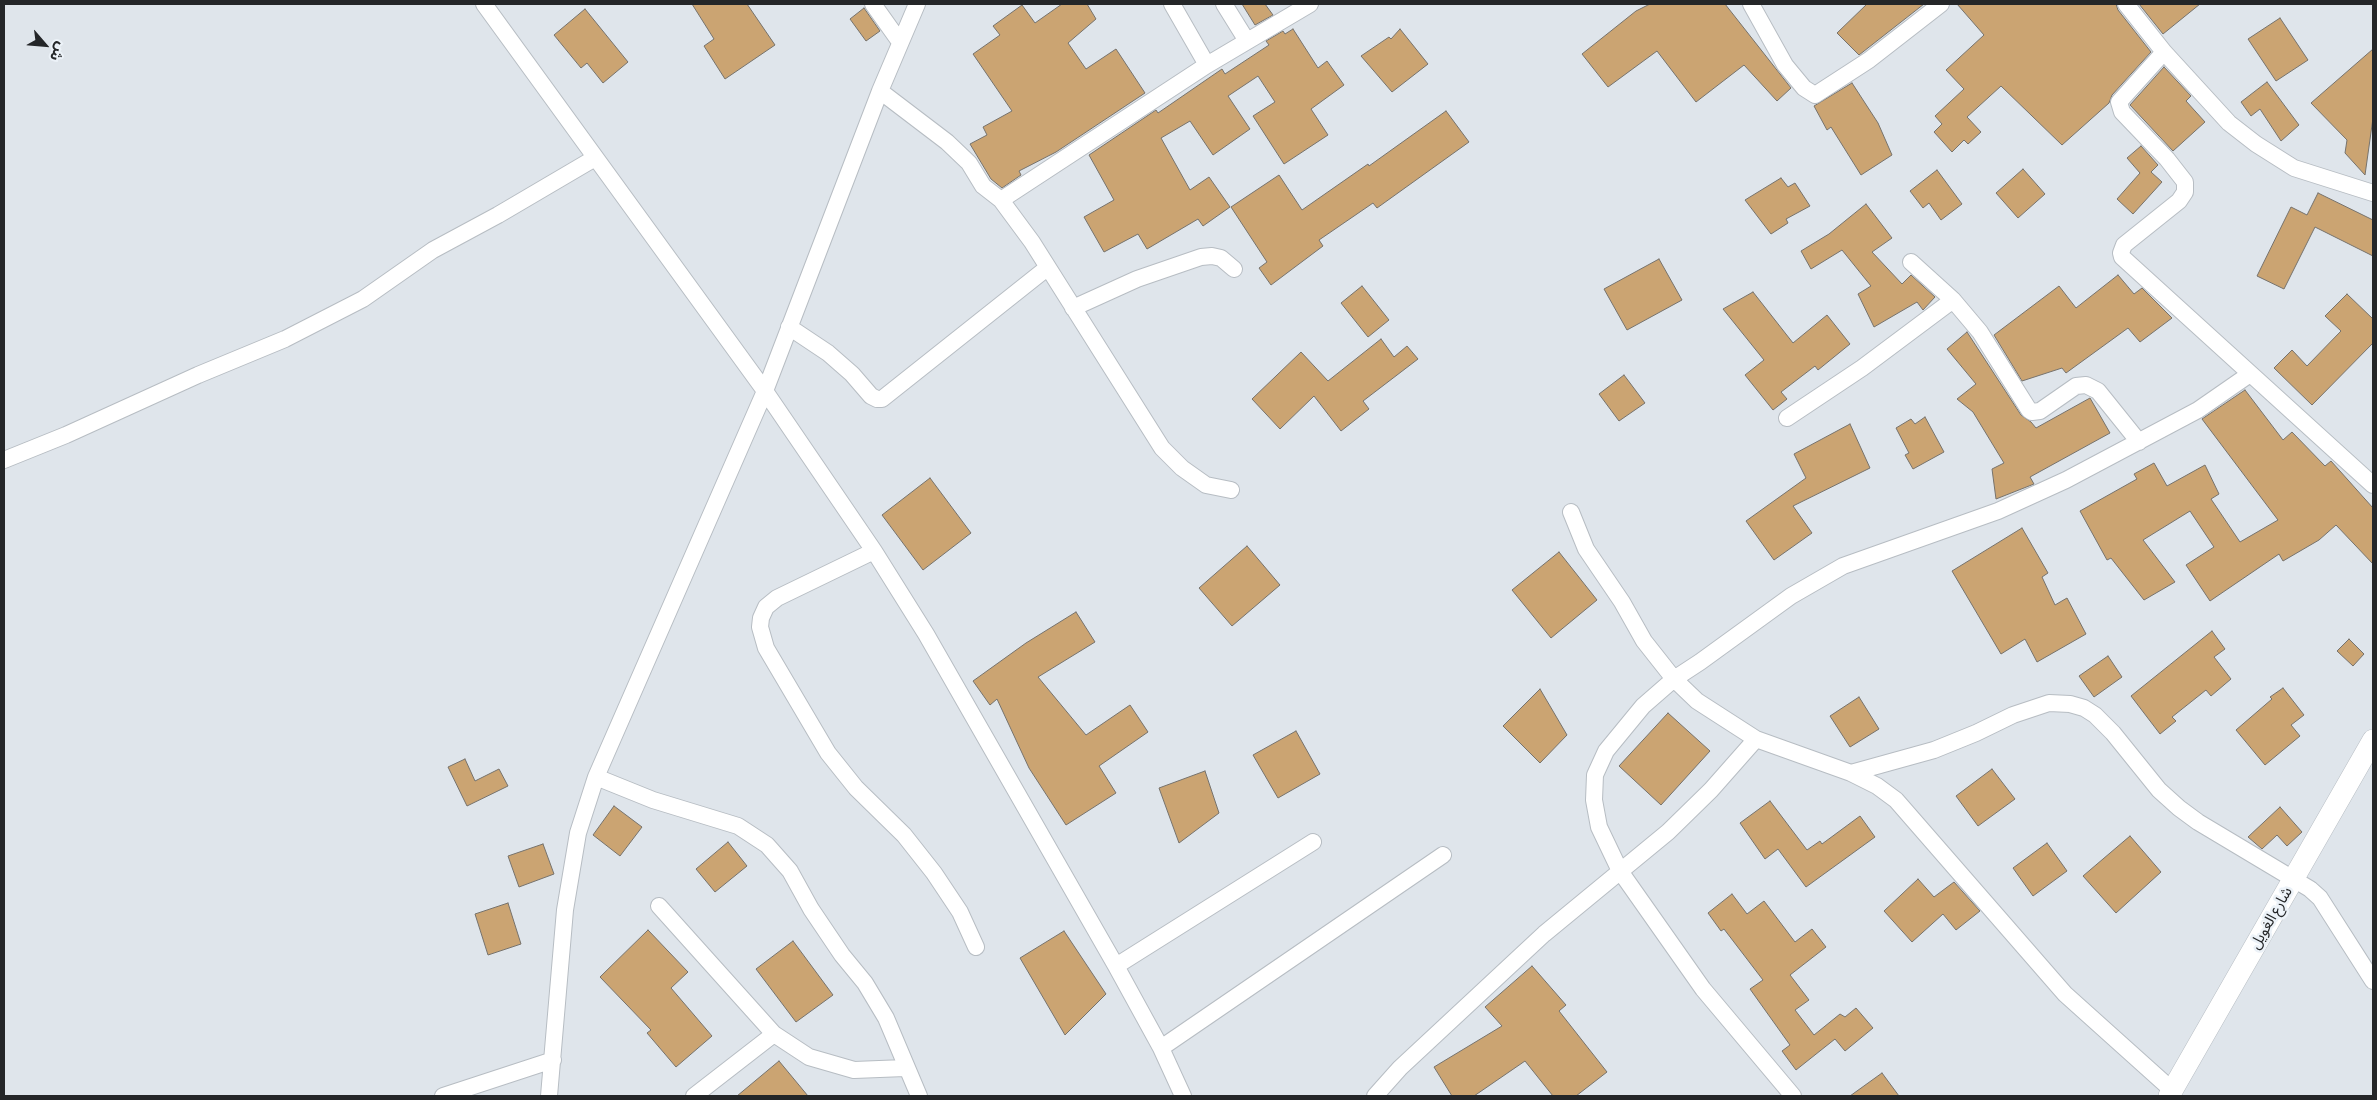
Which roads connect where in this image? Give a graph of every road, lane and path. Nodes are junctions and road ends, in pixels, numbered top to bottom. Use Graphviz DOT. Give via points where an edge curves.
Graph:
graph roads {
  1 [pos="484,4"];
  2 [pos="874,4"];
  3 [pos="916,4"];
  4 [pos="1172,4"];
  5 [pos="1224,4"];
  6 [pos="1310,4"];
  7 [pos="1751,4"];
  8 [pos="1941,4"];
  9 [pos="2126,4"];
  10 [pos="1247,41"];
  11 [pos="900,42"];
  12 [pos="2164,52"];
  13 [pos="1207,65"];
  14 [pos="880,91"];
  15 [pos="595,158"];
  16 [pos="2373,193"];
  17 [pos="1001,200"];
  18 [pos="1911,262"];
  19 [pos="1047,268"];
  20 [pos="1234,269"];
  21 [pos="1953,300"];
  22 [pos="1073,308"];
  23 [pos="789,327"];
  24 [pos="2250,374"];
  25 [pos="765,391"];
  26 [pos="1787,418"];
  27 [pos="2139,442"];
  28 [pos="4,460"];
  29 [pos="2373,484"];
  30 [pos="1231,490"];
  31 [pos="1571,512"];
  32 [pos="874,551"];
  33 [pos="1674,679"];
  34 [pos="1756,739"];
  35 [pos="2373,740"];
  36 [pos="1851,773"];
  37 [pos="596,777"];
  38 [pos="1313,842"];
  39 [pos="1443,855"];
  40 [pos="1620,871"];
  41 [pos="2293,880"];
  42 [pos="659,906"];
  43 [pos="976,947"];
  44 [pos="1116,966"];
  45 [pos="2373,981"];
  46 [pos="774,1034"];
  47 [pos="1161,1048"];
  48 [pos="553,1060"];
  49 [pos="905,1068"];
  50 [pos="2171,1093"];
  51 [pos="443,1096"];
  52 [pos="549,1096"];
  53 [pos="694,1096"];
  54 [pos="918,1096"];
  55 [pos="1183,1096"];
  56 [pos="1375,1096"];
  57 [pos="1793,1096"];
  1 -- 15 [label="street"];
  2 -- 11 [label="street"];
  3 -- 11 [label="street"];
  4 -- 13 [label="street"];
  5 -- 10 [label="street"];
  6 -- 10 [label="street"];
  7 -- 8 [label="street" via="1785,65 1804,88 1815,95 1869,60"];
  9 -- 12 [label="street"];
  10 -- 13 [label="street"];
  11 -- 14 [label="street"];
  12 -- 16 [label="street" via="2229,123 2256,144 2294,168"];
  12 -- 24 [label="street" via="2122,97 2118,106 2185,182 2185,192 2179,202 2124,245 2122,257"];
  13 -- 17 [label="street"];
  14 -- 17 [label="street" via="947,142 969,163 983,186"];
  14 -- 23 [label="street"];
  15 -- 25 [label="street"];
  15 -- 28 [label="street" via="498,216 433,250 363,299 285,339"];
  17 -- 19 [label="street"];
  18 -- 21 [label="street"];
  19 -- 22 [label="street"];
  19 -- 23 [label="street" via="882,399 871,396 828,353"];
  20 -- 22 [label="street" via="1220,258 1201,257 1137,279"];
  21 -- 26 [label="street" via="1862,368"];
  21 -- 27 [label="street" via="1980,332 2029,410 2040,411 2076,386 2086,385 2098,391"];
  22 -- 30 [label="street" via="1162,448 1182,468 1206,484"];
  23 -- 25 [label="street"];
  24 -- 27 [label="street" via="2198,410"];
  24 -- 29 [label="street"];
  25 -- 32 [label="street"];
  25 -- 37 [label="street"];
  27 -- 33 [label="street" via="1998,511 1843,566 1791,596"];
  31 -- 33 [label="street" via="1586,549 1644,641"];
  32 -- 43 [label="street" via="777,598 766,608 760,628 766,648 828,753 856,788 904,835 934,873 960,912"];
  32 -- 44 [label="street" via="926,634"];
  33 -- 34 [label="street" via="1697,701"];
  33 -- 40 [label="street" via="1622,729 1606,751 1595,775 1594,800 1600,827"];
  34 -- 36 [label="street"];
  34 -- 40 [label="street" via="1668,832"];
  35 -- 41 [label="street, شارع الغويل"];
  36 -- 41 [label="street" via="1934,750 2012,715 2049,703 2070,704 2095,715 2159,790 2179,808"];
  36 -- 50 [label="street" via="1896,800 2065,994"];
  37 -- 48 [label="street" via="578,833 565,910"];
  37 -- 49 [label="street" via="653,800 738,826 767,845 790,871 811,909 865,983 886,1018"];
  38 -- 44 [label="street"];
  39 -- 47 [label="street"];
  40 -- 56 [label="street" via="1476,996"];
  40 -- 57 [label="street" via="1703,989"];
  41 -- 45 [label="street" via="2320,898"];
  41 -- 50 [label="street, شارع الغويل"];
  42 -- 46 [label="street"];
  44 -- 47 [label="street"];
  46 -- 49 [label="street" via="809,1057 854,1070"];
  46 -- 53 [label="street"];
  47 -- 55 [label="street"];
  48 -- 51 [label="street"];
  48 -- 52 [label="street"];
  49 -- 54 [label="street"];
}
